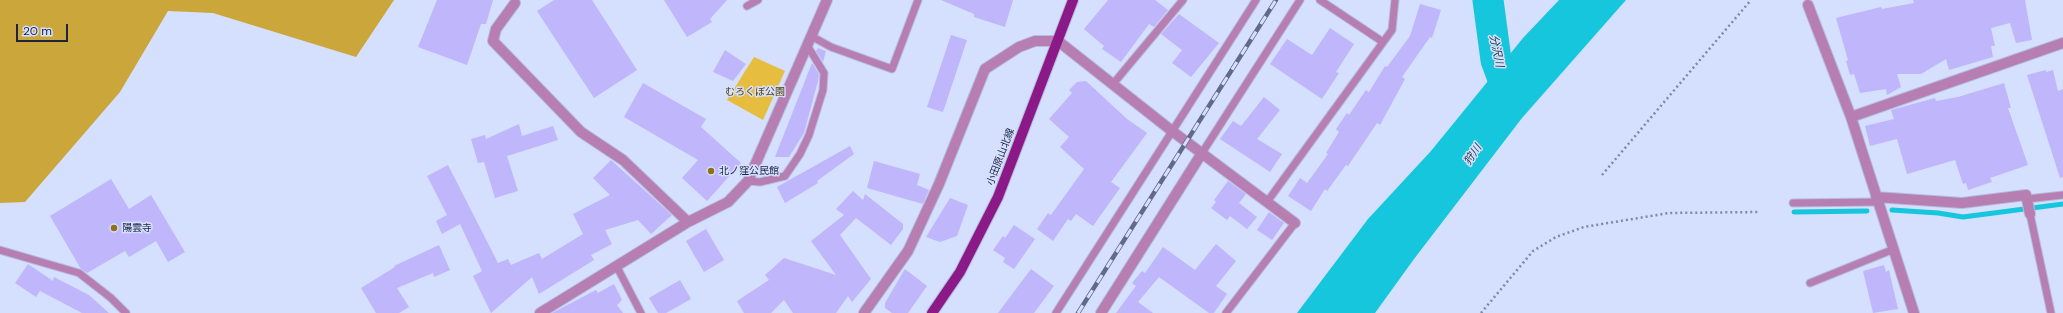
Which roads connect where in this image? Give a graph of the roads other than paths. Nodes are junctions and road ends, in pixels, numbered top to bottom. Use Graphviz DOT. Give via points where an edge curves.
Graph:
graph roads {
  1 [pos="758,0"];
  2 [pos="827,0"];
  3 [pos="918,0"];
  4 [pos="1073,0"];
  5 [pos="1183,0"];
  6 [pos="1256,0"];
  7 [pos="1300,0"];
  8 [pos="1320,0"];
  9 [pos="1395,0"];
  10 [pos="513,1"];
  11 [pos="1808,5"];
  12 [pos="747,6"];
  13 [pos="809,40"];
  14 [pos="1058,41"];
  15 [pos="1383,42"];
  16 [pos="2063,43"];
  17 [pos="1113,84"];
  18 [pos="1851,116"];
  19 [pos="1172,131"];
  20 [pos="1202,152"];
  21 [pos="748,181"];
  22 [pos="2063,195"];
  23 [pos="2027,199"];
  24 [pos="1877,200"];
  25 [pos="1267,202"];
  26 [pos="1793,203"];
  27 [pos="2030,214"];
  28 [pos="688,222"];
  29 [pos="1295,223"];
  30 [pos="1894,249"];
  31 [pos="0,250"];
  32 [pos="617,267"];
  33 [pos="1810,283"];
  34 [pos="126,313"];
  35 [pos="540,313"];
  36 [pos="641,313"];
  37 [pos="864,313"];
  38 [pos="932,313"];
  39 [pos="1056,313"];
  40 [pos="1101,313"];
  41 [pos="1226,313"];
  42 [pos="1914,313"];
  43 [pos="2052,313"];
  1 -- 12 [label="lane"];
  2 -- 13 [label="street"];
  3 -- 13 [label="lane" via="892,69"];
  4 -- 14 [label="main road, 小田原山北線"];
  5 -- 17 [label="lane"];
  6 -- 19 [label="lane"];
  7 -- 20 [label="lane"];
  8 -- 15 [label="lane"];
  9 -- 15 [label="lane" via="1392,30"];
  10 -- 28 [label="street" via="496,29 494,41 581,132 624,160"];
  11 -- 18 [label="street"];
  13 -- 21 [label="street"];
  13 -- 21 [label="lane" via="824,73 823,90 809,135 785,176 760,182"];
  14 -- 17 [label="street"];
  14 -- 37 [label="street" via="1035,42 1019,47 985,69 939,184 908,251"];
  14 -- 38 [label="main road, 小田原山北線" via="998,197 960,272"];
  15 -- 25 [label="lane"];
  16 -- 18 [label="street"];
  17 -- 19 [label="street"];
  18 -- 24 [label="street"];
  19 -- 20 [label="street"];
  19 -- 39 [label="lane"];
  20 -- 25 [label="street"];
  20 -- 40 [label="street"];
  21 -- 28 [label="street" via="728,202"];
  22 -- 23 [label="lane"];
  23 -- 24 [label="street" via="2026,195 1962,203"];
  23 -- 27 [label="street"];
  24 -- 26 [label="lane"];
  24 -- 30 [label="street"];
  25 -- 29 [label="street"];
  27 -- 43 [label="lane"];
  28 -- 32 [label="street"];
  29 -- 41 [label="lane"];
  30 -- 33 [label="lane"];
  30 -- 42 [label="street"];
  31 -- 34 [label="lane" via="79,273"];
  32 -- 35 [label="street"];
  32 -- 36 [label="lane"];
}
